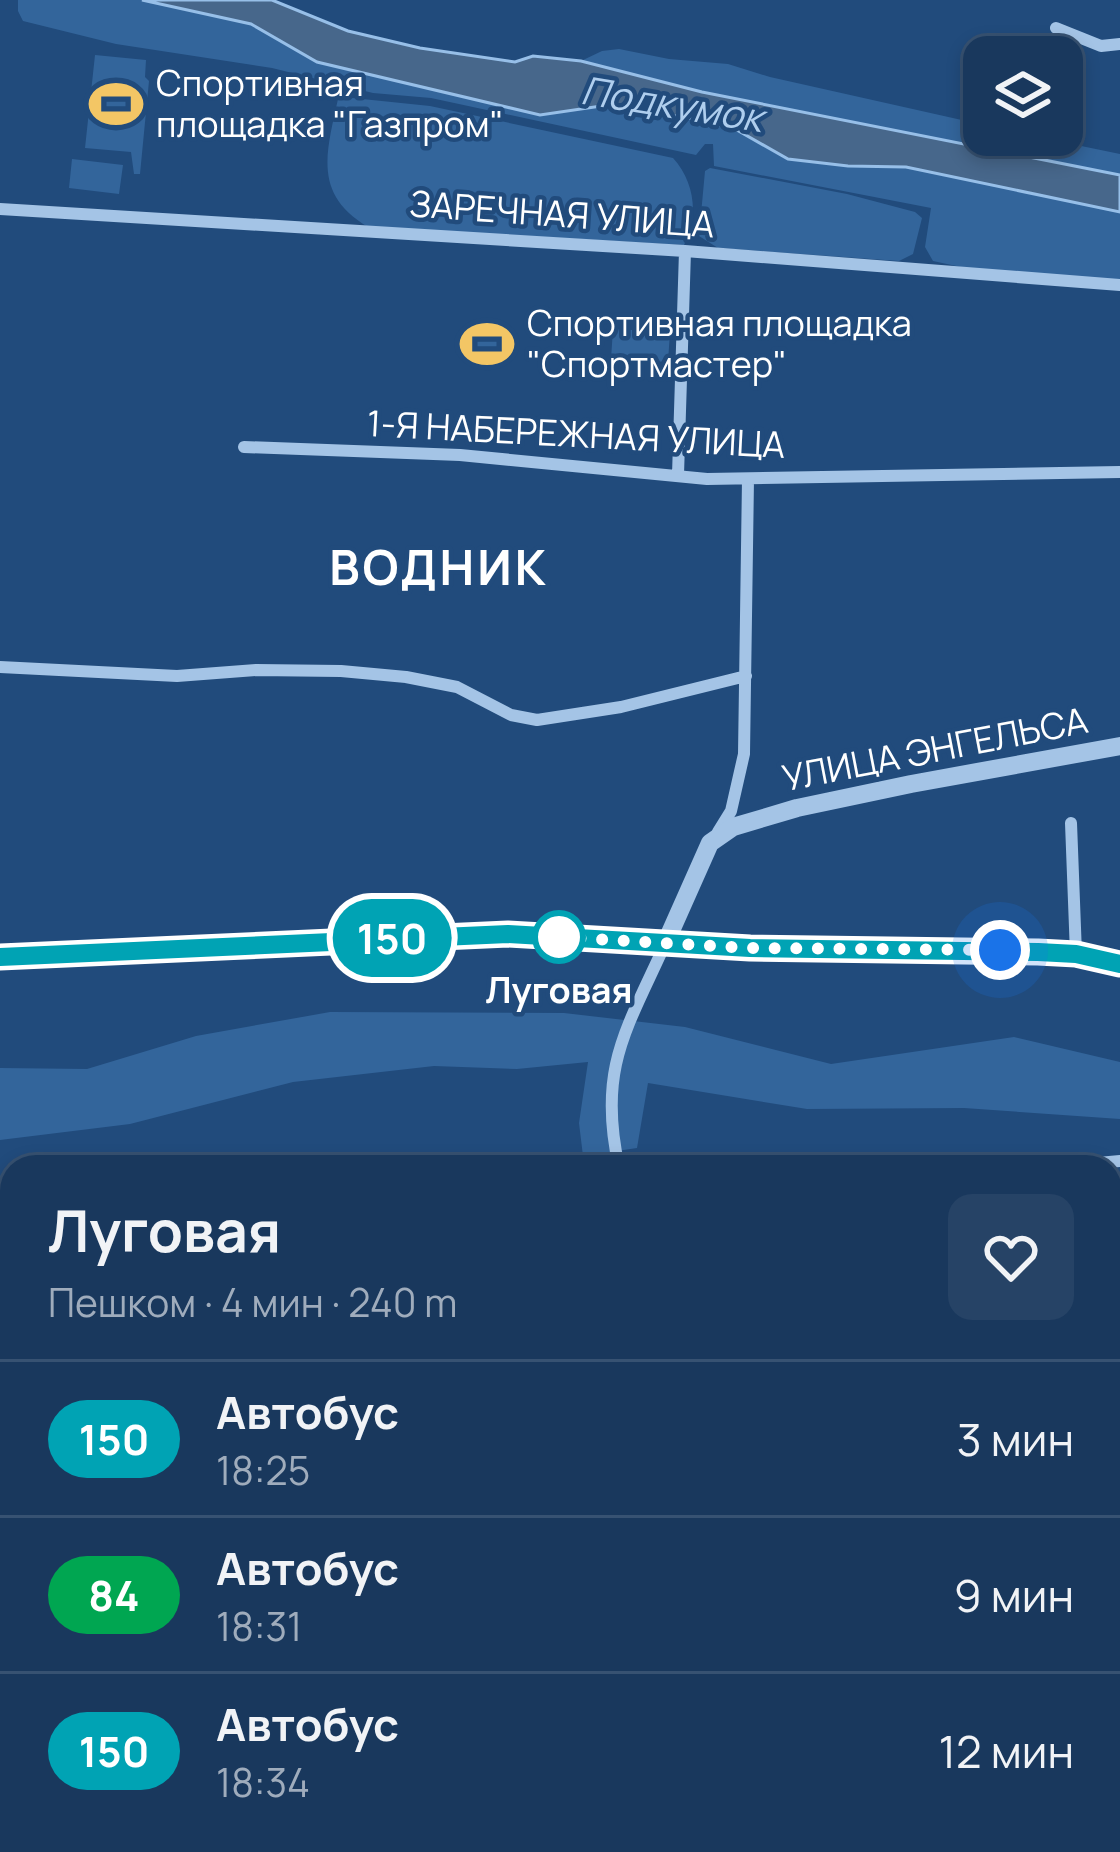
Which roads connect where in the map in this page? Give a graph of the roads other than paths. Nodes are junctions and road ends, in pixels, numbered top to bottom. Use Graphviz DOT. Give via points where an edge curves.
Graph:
graph roads {
  1 [pos="1056,28"];
  2 [pos="1120,44"];
  3 [pos="0,209"];
  4 [pos="685,251"];
  5 [pos="1120,285"];
  6 [pos="244,447"];
  7 [pos="1120,472"];
  8 [pos="678,476"];
  9 [pos="748,479"];
  10 [pos="0,667"];
  11 [pos="746,676"];
  12 [pos="1120,746"];
  13 [pos="734,802"];
  14 [pos="762,817"];
  15 [pos="1071,823"];
  16 [pos="714,838"];
  17 [pos="666,942"];
  18 [pos="1076,954"];
  19 [pos="0,957"];
  20 [pos="1120,964"];
  21 [pos="616,1155"];
  1 -- 2 [label="street" via="1101,46"];
  3 -- 4 [label="street, ЗАРЕЧНАЯ УЛИЦА"];
  4 -- 5 [label="street, ЗАРЕЧНАЯ УЛИЦА"];
  4 -- 8 [label="street"];
  6 -- 8 [label="street, 1-Я НАБЕРЕЖНАЯ УЛИЦА" via="460,454"];
  7 -- 9 [label="street, 1-Я НАБЕРЕЖНАЯ УЛИЦА"];
  8 -- 9 [label="street, 1-Я НАБЕРЕЖНАЯ УЛИЦА"];
  9 -- 11 [label="street"];
  10 -- 11 [label="street" via="406,677 457,687 537,720"];
  11 -- 13 [label="street"];
  12 -- 14 [label="street, УЛИЦА ЭНГЕЛЬСА"];
  13 -- 14 [label="street, УЛИЦА ЭНГЕЛЬСА" via="746,816"];
  13 -- 16 [label="street"];
  14 -- 16 [label="street, УЛИЦА ЭНГЕЛЬСА"];
  15 -- 18 [label="street"];
  16 -- 17 [label="street"];
  17 -- 18 [label="street"];
  17 -- 19 [label="street" via="473,934"];
  17 -- 21 [label="street" via="612,1070"];
  18 -- 20 [label="street"];
}
